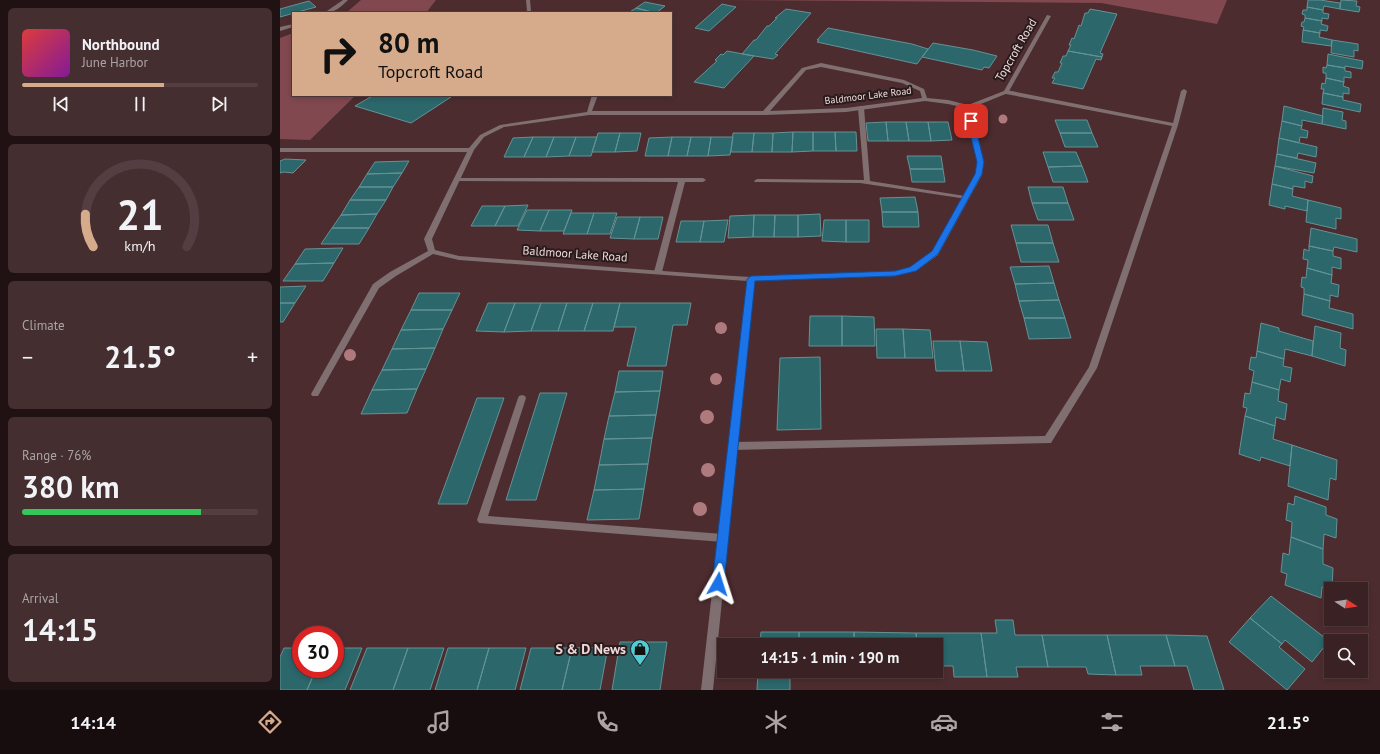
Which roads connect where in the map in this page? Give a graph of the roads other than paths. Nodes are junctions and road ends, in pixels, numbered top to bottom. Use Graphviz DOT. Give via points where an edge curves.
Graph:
graph roads {
  1 [pos="346,0"];
  2 [pos="528,0"];
  3 [pos="328,12"];
  4 [pos="530,12"];
  5 [pos="1049,16"];
  6 [pos="292,25"];
  7 [pos="280,29"];
  8 [pos="1184,91"];
  9 [pos="1006,92"];
  10 [pos="595,96"];
  11 [pos="925,99"];
  12 [pos="968,107"];
  13 [pos="861,108"];
  14 [pos="589,113"];
  15 [pos="765,113"];
  16 [pos="1175,124"];
  17 [pos="280,150"];
  18 [pos="471,150"];
  19 [pos="457,180"];
  20 [pos="682,180"];
  21 [pos="703,180"];
  22 [pos="757,181"];
  23 [pos="867,182"];
  24 [pos="965,198"];
  25 [pos="432,252"];
  26 [pos="658,272"];
  27 [pos="751,279"];
  28 [pos="314,394"];
  29 [pos="522,398"];
  30 [pos="733,446"];
  31 [pos="723,538"];
  32 [pos="707,690"];
  1 -- 3 [label="street"];
  2 -- 4 [label="street"];
  5 -- 9 [label="street, Topcroft Road"];
  6 -- 7 [label="street"];
  8 -- 16 [label="street"];
  9 -- 12 [label="street, Topcroft Road"];
  9 -- 16 [label="street"];
  10 -- 14 [label="street"];
  11 -- 12 [label="street, Baldmoor Lake Road"];
  11 -- 13 [label="street, Baldmoor Lake Road"];
  11 -- 15 [label="street, Baldmoor Lake Road" via="922,90 904,82 821,65 804,69"];
  12 -- 24 [label="street" via="980,162 979,174"];
  13 -- 15 [label="street, Baldmoor Lake Road"];
  13 -- 23 [label="street"];
  14 -- 15 [label="street, Baldmoor Lake Road"];
  14 -- 18 [label="street, Baldmoor Lake Road" via="502,126 482,136"];
  16 -- 30 [label="street" via="1093,368 1048,440"];
  17 -- 18 [label="street"];
  18 -- 19 [label="street, Baldmoor Lake Road"];
  19 -- 20 [label="street"];
  19 -- 25 [label="street, Baldmoor Lake Road" via="428,239"];
  20 -- 21 [label="street"];
  20 -- 26 [label="street"];
  22 -- 23 [label="street"];
  23 -- 24 [label="street"];
  24 -- 27 [label="street" via="935,252 913,269 895,274"];
  25 -- 26 [label="street, Baldmoor Lake Road" via="458,258"];
  25 -- 28 [label="street" via="376,286"];
  26 -- 27 [label="street, Baldmoor Lake Road"];
  27 -- 30 [label="street"];
  29 -- 31 [label="street" via="482,520"];
  30 -- 31 [label="street"];
  31 -- 32 [label="street"];
}
